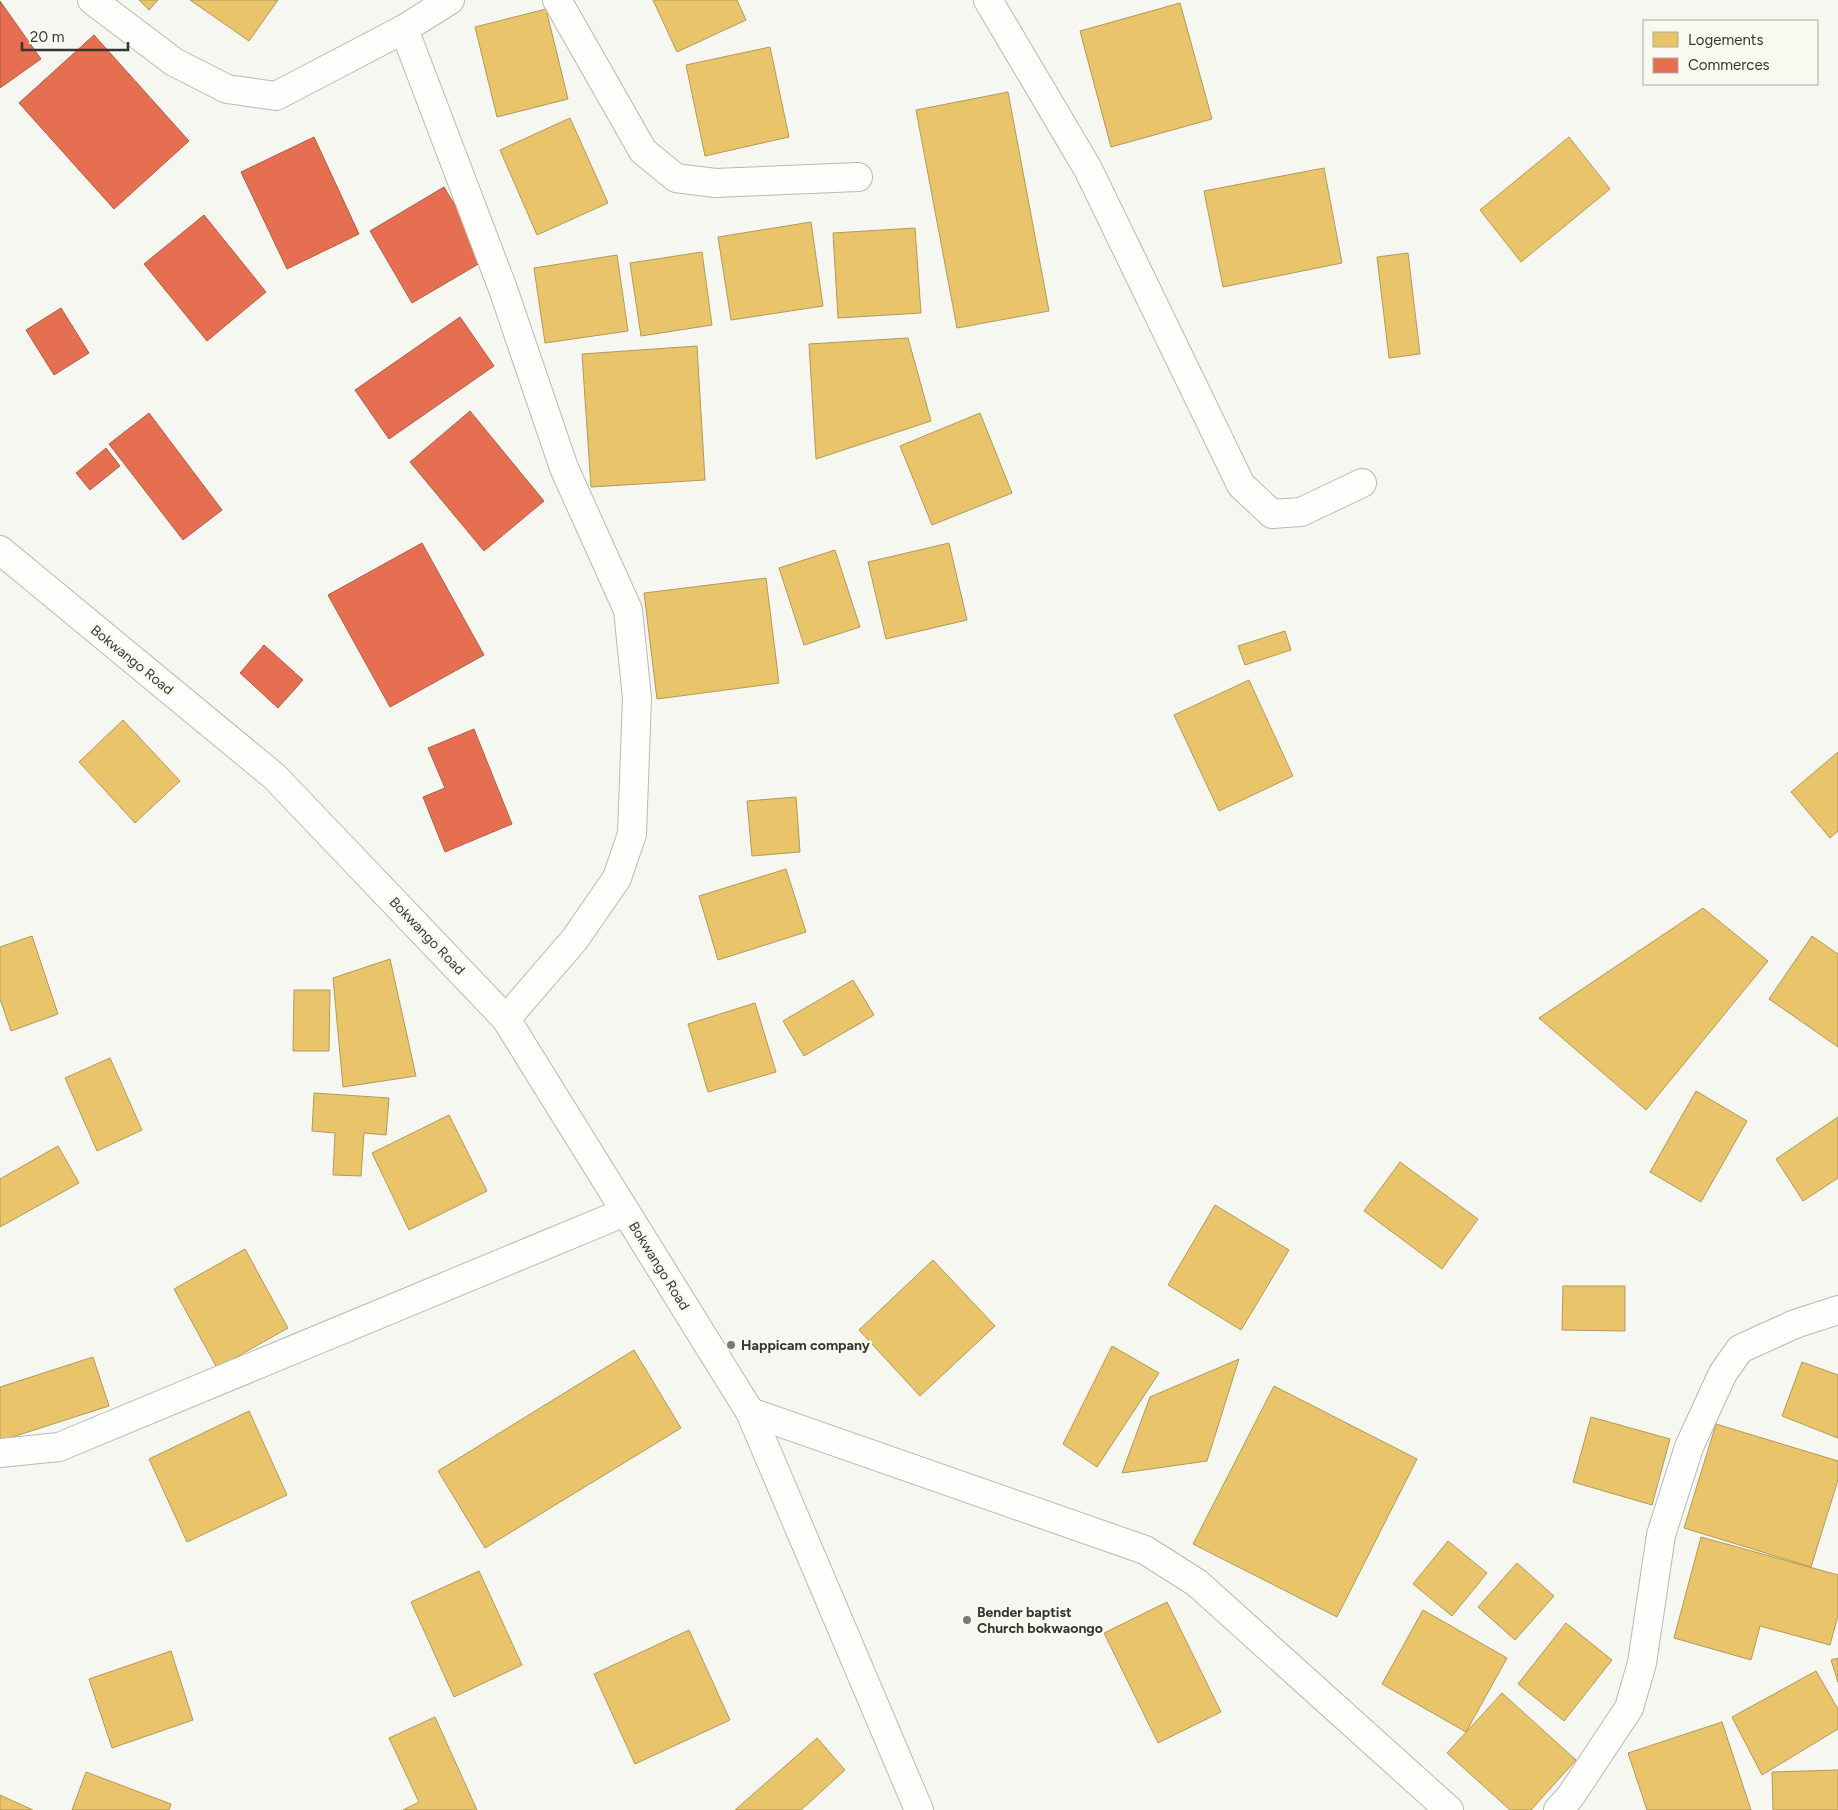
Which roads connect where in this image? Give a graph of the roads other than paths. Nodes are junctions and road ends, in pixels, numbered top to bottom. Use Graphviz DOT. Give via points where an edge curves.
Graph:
graph roads {
  1 [pos="92,0"];
  2 [pos="450,0"];
  3 [pos="558,0"];
  4 [pos="988,0"];
  5 [pos="404,29"];
  6 [pos="858,177"];
  7 [pos="1362,484"];
  8 [pos="0,550"];
  9 [pos="506,1020"];
  10 [pos="625,1212"];
  11 [pos="1838,1310"];
  12 [pos="750,1412"];
  13 [pos="0,1453"];
  14 [pos="919,1810"];
  15 [pos="1449,1810"];
  16 [pos="1558,1810"];
  1 -- 5 [label="street" via="174,62 227,89 276,96"];
  2 -- 5 [label="street"];
  3 -- 6 [label="street" via="643,151 676,178 715,183"];
  4 -- 7 [label="street" via="1088,169 1241,485 1272,514 1302,512"];
  5 -- 9 [label="street" via="504,288 564,468 628,610 637,698 632,834 617,878 575,939"];
  8 -- 9 [label="street, Bokwango Road" via="275,777"];
  9 -- 10 [label="street, Bokwango Road"];
  10 -- 12 [label="street, Bokwango Road"];
  10 -- 13 [label="street" via="59,1446"];
  11 -- 16 [label="street" via="1794,1324 1740,1349 1723,1373 1689,1447 1661,1535 1642,1663 1629,1708"];
  12 -- 14 [label="street, Bokwango Road"];
  12 -- 15 [label="street" via="1145,1550 1197,1583"];
}
